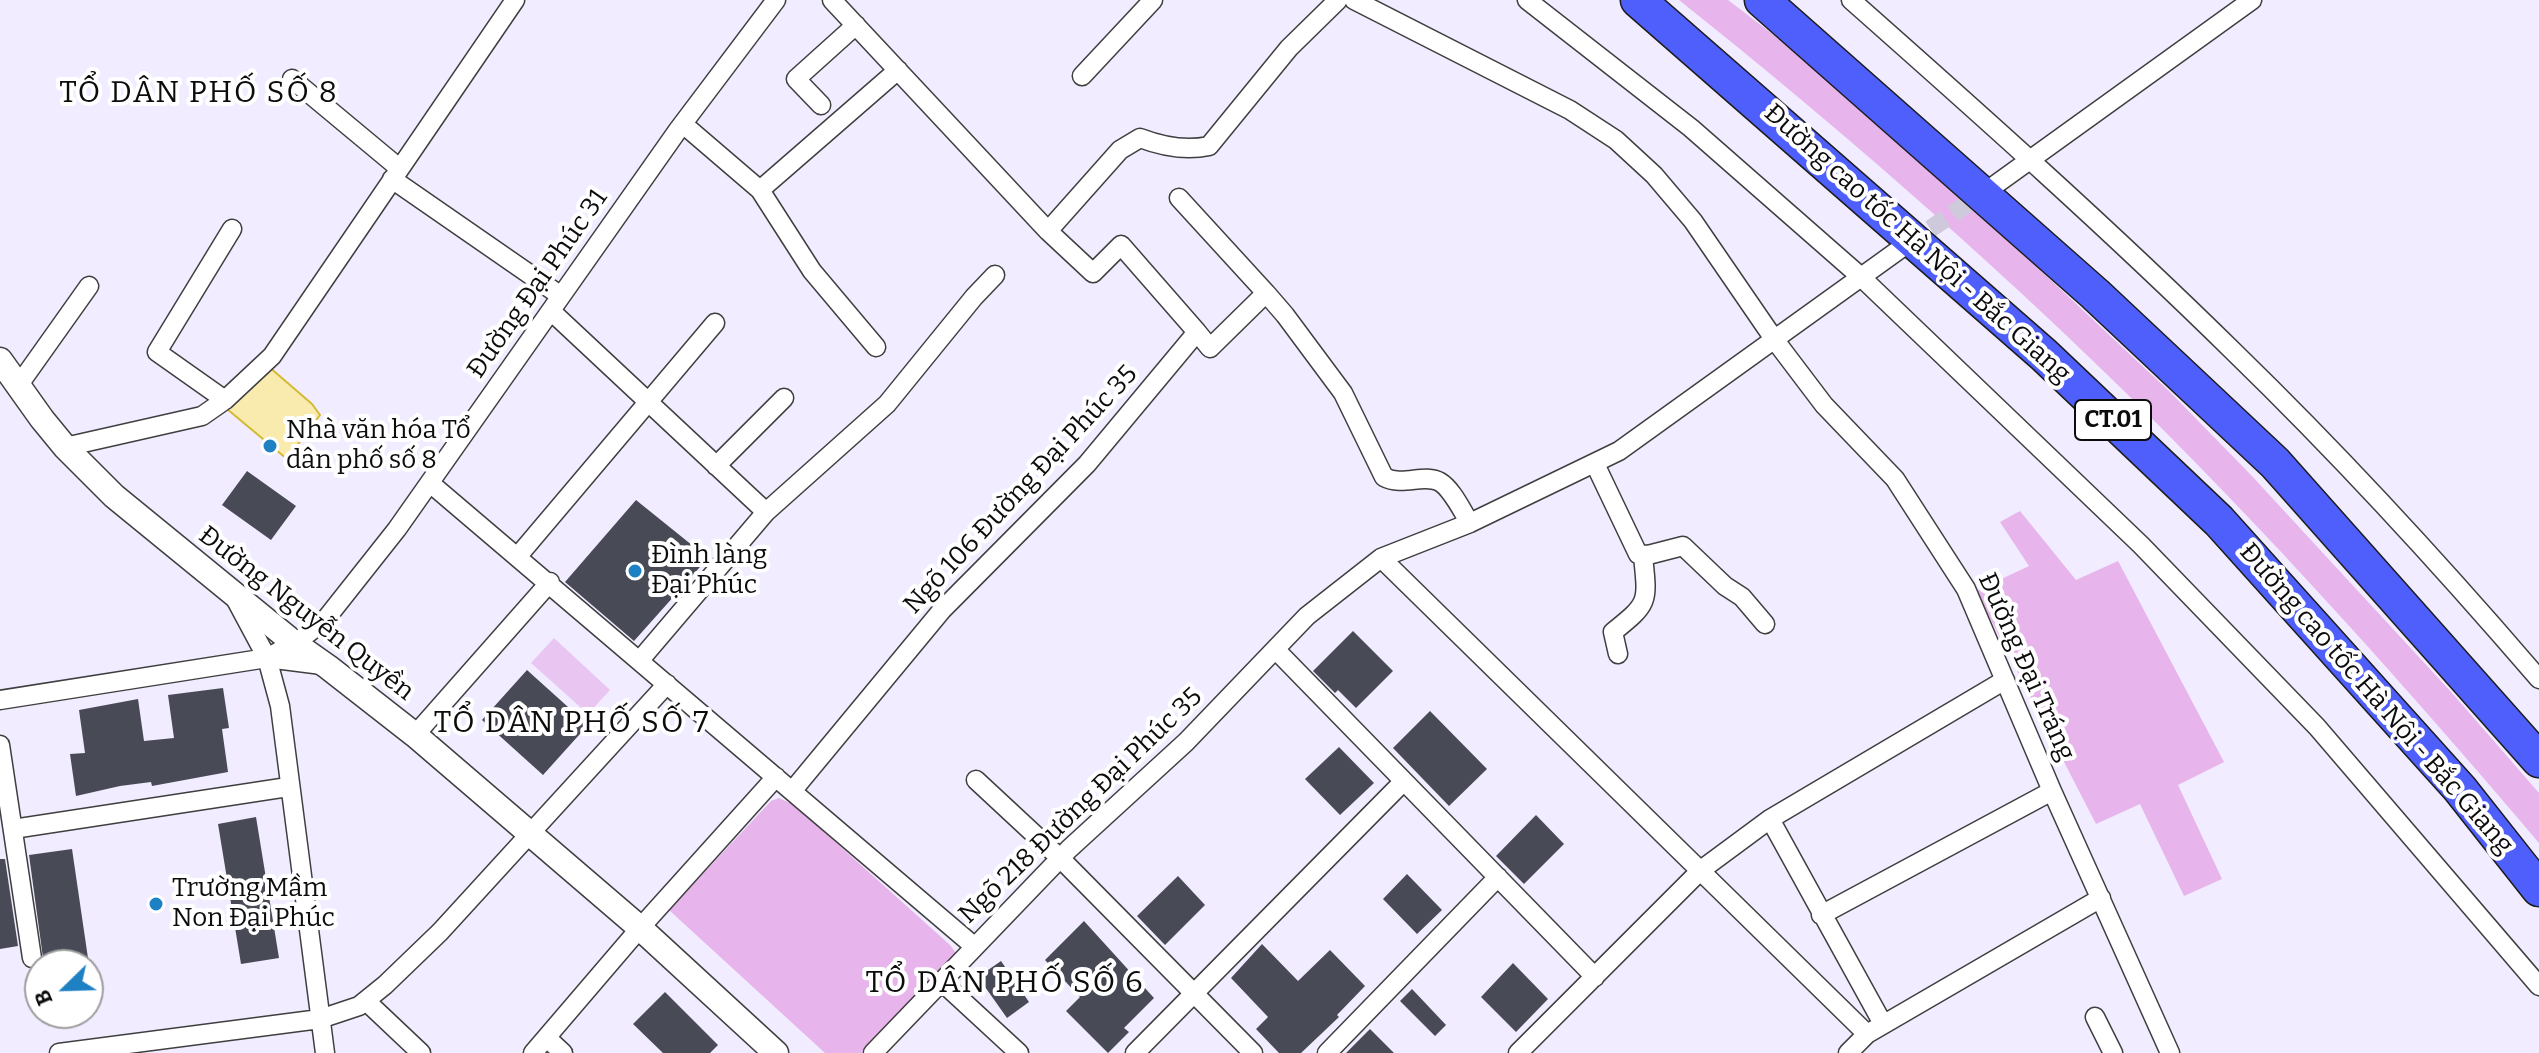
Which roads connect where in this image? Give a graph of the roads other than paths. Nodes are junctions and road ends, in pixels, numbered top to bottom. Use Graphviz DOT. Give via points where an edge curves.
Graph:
graph roads {
  1 [pos="515,0"];
  2 [pos="776,0"];
  3 [pos="832,0"];
  4 [pos="1153,0"];
  5 [pos="1338,0"];
  6 [pos="1354,0"];
  7 [pos="1527,0"];
  8 [pos="1638,0"];
  9 [pos="1762,0"];
  10 [pos="1851,0"];
  11 [pos="2252,0"];
  12 [pos="856,25"];
  13 [pos="898,70"];
  14 [pos="1082,76"];
  15 [pos="292,79"];
  16 [pos="821,105"];
  17 [pos="683,124"];
  18 [pos="2030,159"];
  19 [pos="396,174"];
  20 [pos="1995,185"];
  21 [pos="760,190"];
  22 [pos="1179,198"];
  23 [pos="232,229"];
  24 [pos="1048,231"];
  25 [pos="1907,244"];
  26 [pos="995,275"];
  27 [pos="1861,277"];
  28 [pos="89,286"];
  29 [pos="1266,293"];
  30 [pos="556,304"];
  31 [pos="715,323"];
  32 [pos="1197,332"];
  33 [pos="1774,339"];
  34 [pos="876,347"];
  35 [pos="0,360"];
  36 [pos="18,386"];
  37 [pos="784,398"];
  38 [pos="225,400"];
  39 [pos="647,401"];
  40 [pos="65,447"];
  41 [pos="1595,464"];
  42 [pos="716,466"];
  43 [pos="430,483"];
  44 [pos="766,512"];
  45 [pos="1470,523"];
  46 [pos="518,556"];
  47 [pos="1643,556"];
  48 [pos="1381,558"];
  49 [pos="550,582"];
  50 [pos="231,592"];
  51 [pos="1765,624"];
  52 [pos="294,643"];
  53 [pos="1276,650"];
  54 [pos="1618,654"];
  55 [pos="267,658"];
  56 [pos="640,660"];
  57 [pos="328,667"];
  58 [pos="2539,679"];
  59 [pos="2005,680"];
  60 [pos="667,684"];
  61 [pos="0,700"];
  62 [pos="415,735"];
  63 [pos="0,745"];
  64 [pos="2539,760"];
  65 [pos="776,777"];
  66 [pos="976,780"];
  67 [pos="1403,782"];
  68 [pos="288,787"];
  69 [pos="793,790"];
  70 [pos="2052,791"];
  71 [pos="1770,819"];
  72 [pos="13,829"];
  73 [pos="529,833"];
  74 [pos="1061,859"];
  75 [pos="1701,870"];
  76 [pos="1498,877"];
  77 [pos="2539,889"];
  78 [pos="2101,898"];
  79 [pos="1821,915"];
  80 [pos="640,928"];
  81 [pos="975,947"];
  82 [pos="31,949"];
  83 [pos="1595,977"];
  84 [pos="942,982"];
  85 [pos="2539,986"];
  86 [pos="1193,994"];
  87 [pos="366,1001"];
  88 [pos="2095,1017"];
  89 [pos="320,1019"];
  90 [pos="1883,1024"];
  91 [pos="1867,1034"];
  92 [pos="547,1038"];
  93 [pos="59,1053"];
  94 [pos="325,1053"];
  95 [pos="421,1053"];
  96 [pos="533,1053"];
  97 [pos="563,1053"];
  98 [pos="776,1053"];
  99 [pos="873,1053"];
  100 [pos="1019,1053"];
  101 [pos="1135,1053"];
  102 [pos="1253,1053"];
  103 [pos="1327,1053"];
  104 [pos="1518,1053"];
  105 [pos="1848,1053"];
  106 [pos="2113,1053"];
  107 [pos="2170,1053"];
  1 -- 19 [label="street"];
  2 -- 17 [label="street, Đường Đại Phúc 31"];
  3 -- 12 [label="street"];
  4 -- 14 [label="street"];
  5 -- 24 [label="street" via="1289,48 1209,146 1158,145 1140,138 1120,150"];
  6 -- 33 [label="street, Đường Đại Tráng" via="1570,110 1616,140 1693,221"];
  7 -- 27 [label="street" via="1691,128"];
  8 -- 77 [label="highway, Đường cao tốc Hà Nội - Bắc Giang / CT.01" via="2044,355 2219,521 2460,789"];
  9 -- 64 [label="highway" via="2095,294 2275,463"];
  10 -- 18 [label="street"];
  11 -- 18 [label="street"];
  12 -- 13 [label="street"];
  12 -- 16 [label="street" via="796,79"];
  13 -- 21 [label="street"];
  13 -- 24 [label="street"];
  15 -- 19 [label="street"];
  17 -- 21 [label="street"];
  17 -- 30 [label="street, Đường Đại Phúc 31"];
  18 -- 20 [label="street"];
  18 -- 58 [label="street" via="2287,405"];
  19 -- 30 [label="street"];
  19 -- 38 [label="street" via="272,356"];
  21 -- 34 [label="street" via="812,271"];
  22 -- 29 [label="street"];
  23 -- 38 [label="street" via="157,352"];
  24 -- 32 [label="street" via="1093,273 1121,245"];
  25 -- 27 [label="street, Ngõ 218 Đường Đại Phúc 35"];
  26 -- 44 [label="street" via="887,404"];
  27 -- 33 [label="street, Ngõ 218 Đường Đại Phúc 35"];
  27 -- 85 [label="street" via="2141,545 2296,705"];
  28 -- 36 [label="street"];
  29 -- 32 [label="street" via="1210,348"];
  29 -- 45 [label="street" via="1343,393 1384,477 1442,483"];
  30 -- 39 [label="street"];
  30 -- 43 [label="street, Đường Đại Phúc 31"];
  31 -- 39 [label="street"];
  32 -- 69 [label="street, Ngõ 106 Đường Đại Phúc 35" via="1087,464 942,610"];
  33 -- 41 [label="street, Ngõ 218 Đường Đại Phúc 35"];
  33 -- 59 [label="street, Đường Đại Tráng" via="1824,405 1895,479 1966,589"];
  35 -- 36 [label="street, Đường Nguyễn Quyền"];
  36 -- 40 [label="street, Đường Nguyễn Quyền"];
  37 -- 42 [label="street"];
  38 -- 40 [label="street" via="202,416"];
  39 -- 42 [label="street"];
  39 -- 46 [label="street"];
  40 -- 50 [label="street, Đường Nguyễn Quyền" via="114,496"];
  41 -- 45 [label="street, Ngõ 218 Đường Đại Phúc 35"];
  41 -- 47 [label="street" via="1634,551"];
  42 -- 44 [label="street"];
  43 -- 46 [label="street, Ngõ 218 Đường Đại Phúc 35"];
  43 -- 52 [label="street, Đường Đại Phúc 31" via="325,620"];
  44 -- 56 [label="street"];
  45 -- 48 [label="street, Ngõ 218 Đường Đại Phúc 35"];
  46 -- 49 [label="street, Ngõ 218 Đường Đại Phúc 35"];
  47 -- 51 [label="street" via="1683,546"];
  47 -- 54 [label="street" via="1642,609 1613,632"];
  48 -- 53 [label="street, Ngõ 218 Đường Đại Phúc 35" via="1307,616"];
  48 -- 75 [label="street"];
  49 -- 56 [label="street, Ngõ 218 Đường Đại Phúc 35"];
  49 -- 62 [label="street"];
  50 -- 52 [label="street, Đường Nguyễn Quyền"];
  50 -- 55 [label="street"];
  52 -- 55 [label="street, Đường Đại Phúc 31"];
  52 -- 57 [label="street, Đường Nguyễn Quyền"];
  53 -- 67 [label="street"];
  53 -- 74 [label="street, Ngõ 218 Đường Đại Phúc 35"];
  55 -- 57 [label="street"];
  55 -- 61 [label="street"];
  55 -- 68 [label="street" via="280,706"];
  56 -- 60 [label="street, Ngõ 218 Đường Đại Phúc 35"];
  57 -- 62 [label="street, Đường Nguyễn Quyền"];
  59 -- 70 [label="street, Đường Đại Tráng"];
  59 -- 71 [label="street"];
  60 -- 65 [label="street, Ngõ 218 Đường Đại Phúc 35"];
  60 -- 73 [label="street"];
  62 -- 73 [label="street, Đường Nguyễn Quyền"];
  63 -- 72 [label="street"];
  65 -- 69 [label="street, Ngõ 218 Đường Đại Phúc 35"];
  65 -- 80 [label="street"];
  66 -- 74 [label="street"];
  67 -- 76 [label="street"];
  67 -- 86 [label="street"];
  68 -- 72 [label="street"];
  68 -- 89 [label="street"];
  69 -- 81 [label="street, Ngõ 218 Đường Đại Phúc 35"];
  70 -- 78 [label="street, Đường Đại Tráng"];
  70 -- 79 [label="street"];
  71 -- 75 [label="street"];
  71 -- 79 [label="street"];
  72 -- 82 [label="street"];
  73 -- 80 [label="street, Đường Nguyễn Quyền"];
  73 -- 87 [label="street" via="440,932"];
  74 -- 81 [label="street, Ngõ 218 Đường Đại Phúc 35"];
  74 -- 86 [label="street"];
  75 -- 83 [label="street"];
  75 -- 91 [label="street"];
  76 -- 83 [label="street"];
  76 -- 103 [label="street"];
  78 -- 90 [label="street"];
  78 -- 107 [label="street, Đường Đại Tráng"];
  79 -- 90 [label="street"];
  80 -- 92 [label="street"];
  80 -- 98 [label="street, Đường Nguyễn Quyền"];
  81 -- 84 [label="street"];
  83 -- 104 [label="street"];
  84 -- 99 [label="street"];
  84 -- 100 [label="street"];
  86 -- 101 [label="street"];
  86 -- 102 [label="street"];
  87 -- 89 [label="street"];
  87 -- 95 [label="street"];
  88 -- 106 [label="street"];
  89 -- 93 [label="street"];
  89 -- 94 [label="street"];
  90 -- 91 [label="street"];
  91 -- 105 [label="street"];
  92 -- 96 [label="street"];
  92 -- 97 [label="street"];
}
